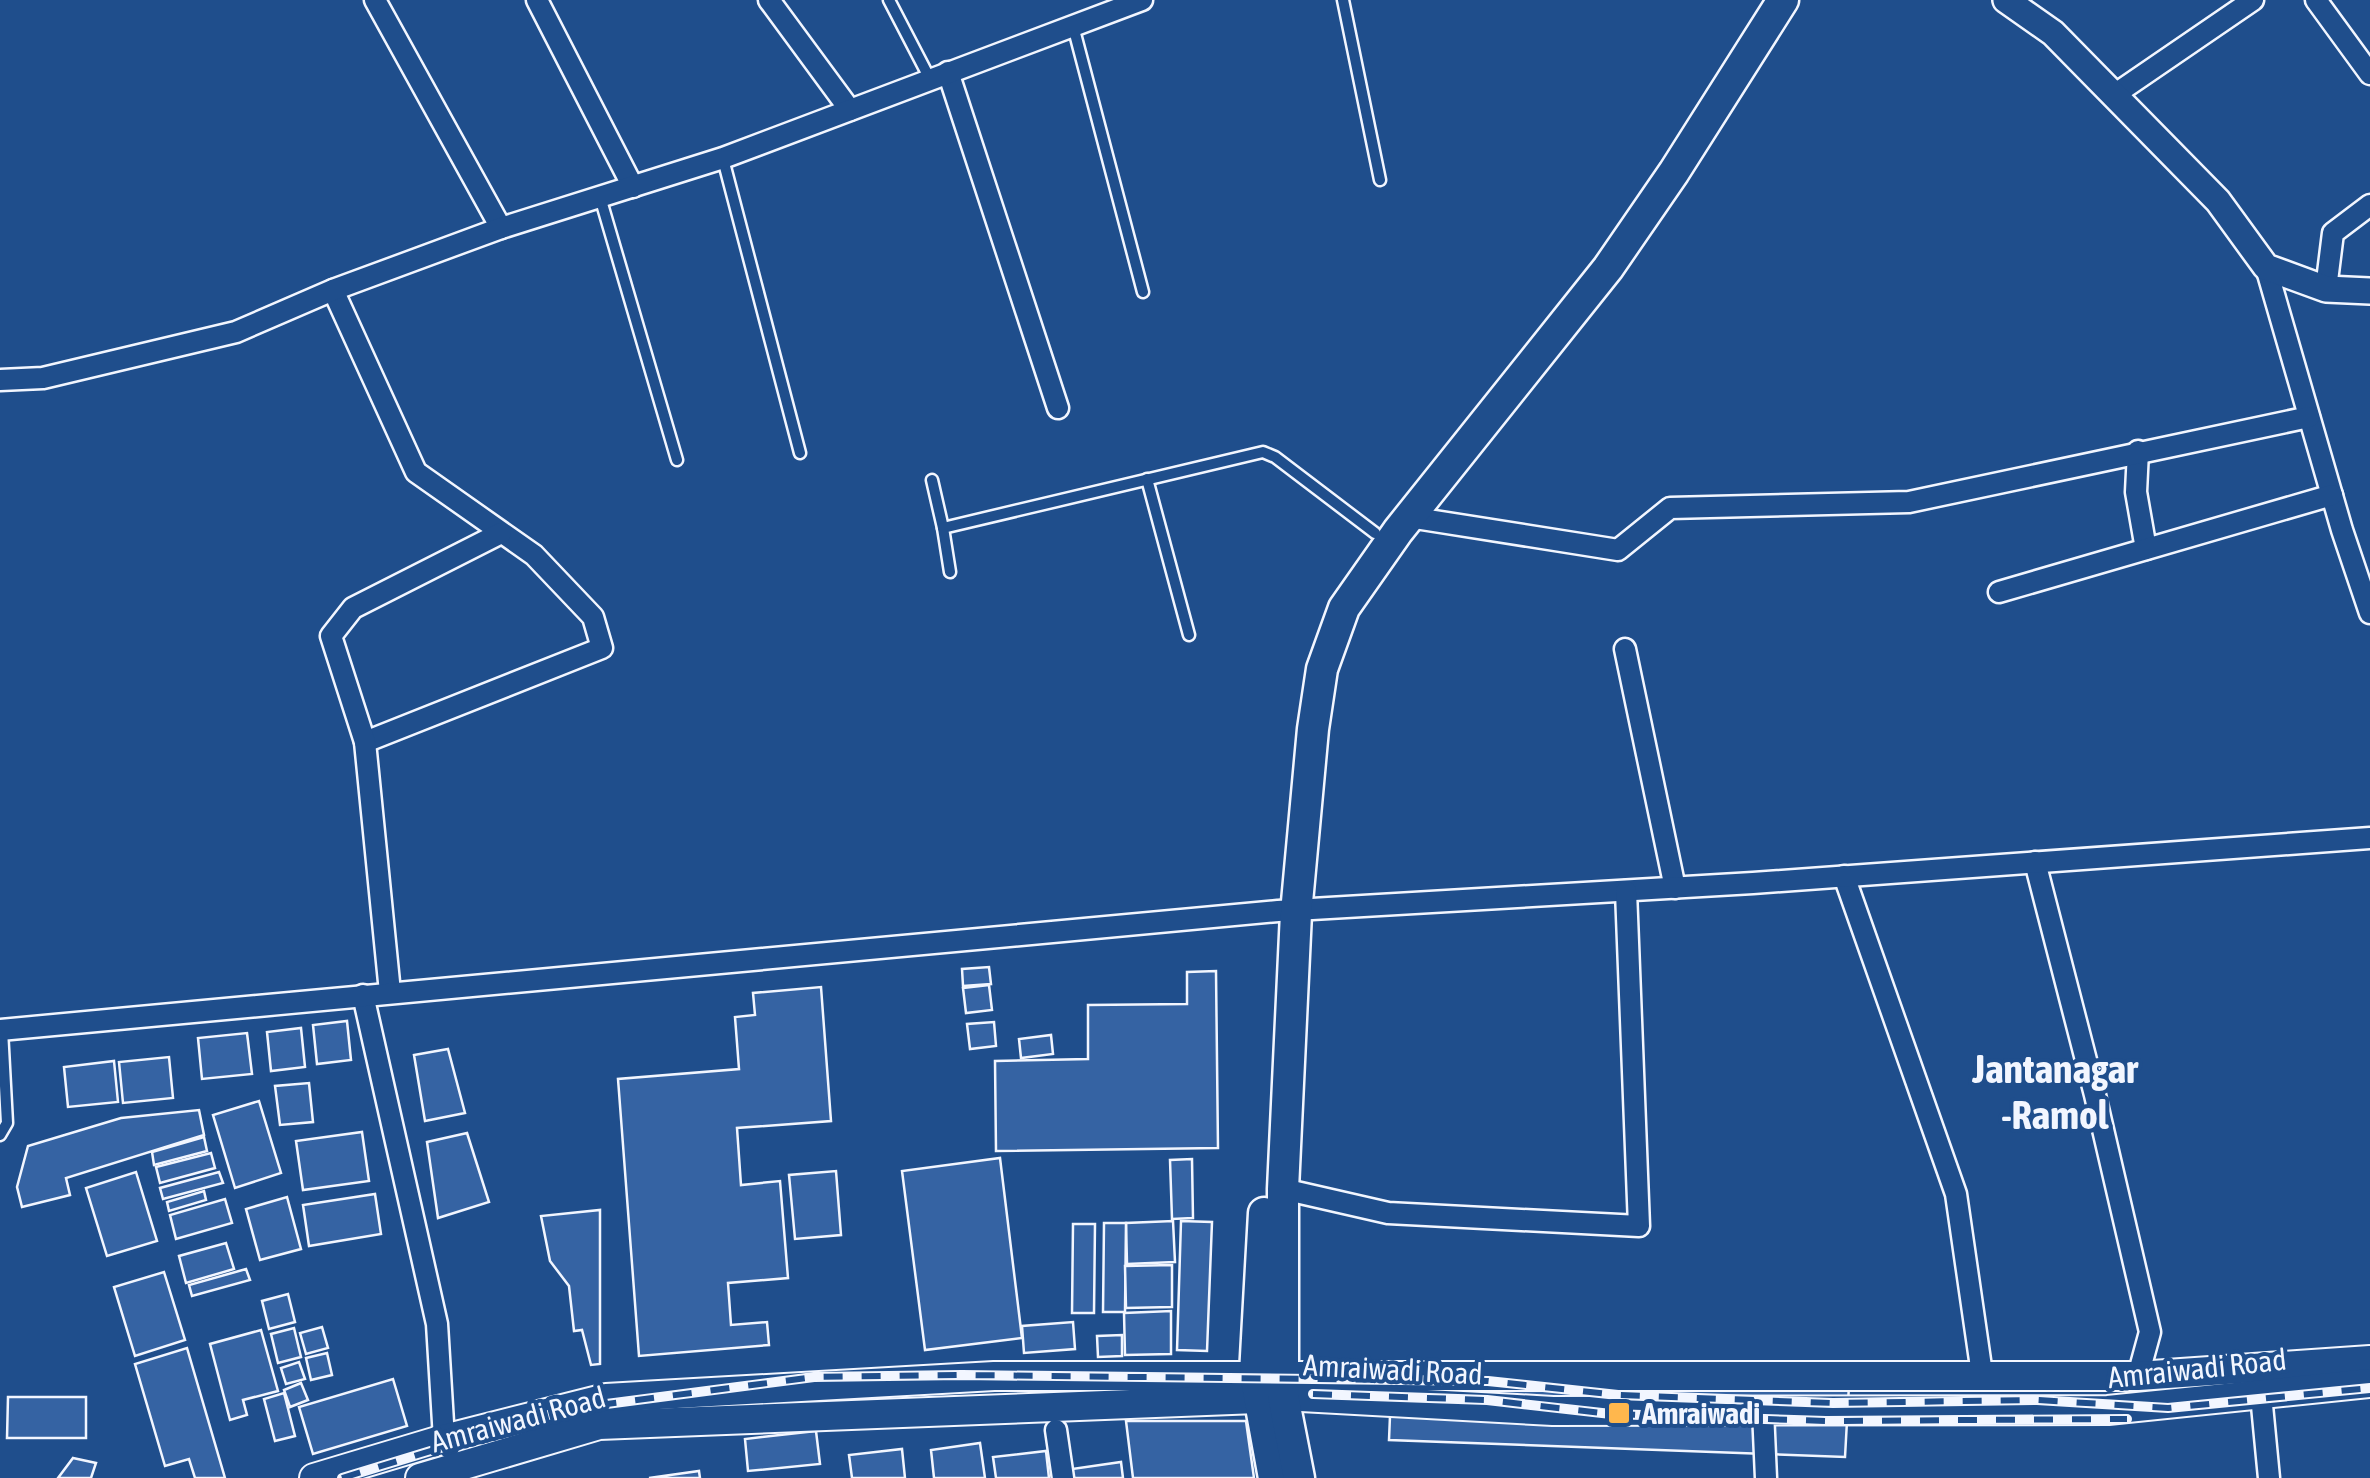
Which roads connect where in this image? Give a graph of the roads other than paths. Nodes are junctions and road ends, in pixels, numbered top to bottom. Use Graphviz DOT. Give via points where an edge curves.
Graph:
graph roads {
  1 [pos="375,0"];
  2 [pos="537,0"];
  3 [pos="769,0"];
  4 [pos="889,0"];
  5 [pos="1142,0"];
  6 [pos="1343,0"];
  7 [pos="1763,0"];
  8 [pos="1784,0"];
  9 [pos="2006,0"];
  10 [pos="2253,0"];
  11 [pos="2316,0"];
  12 [pos="1073,25"];
  13 [pos="2370,74"];
  14 [pos="939,76"];
  15 [pos="2114,95"];
  16 [pos="850,110"];
  17 [pos="722,158"];
  18 [pos="1380,180"];
  19 [pos="633,187"];
  20 [pos="600,196"];
  21 [pos="2370,205"];
  22 [pos="502,228"];
  23 [pos="2266,266"];
  24 [pos="2326,289"];
  25 [pos="333,290"];
  26 [pos="2370,291"];
  27 [pos="1143,292"];
  28 [pos="0,380"];
  29 [pos="1058,408"];
  30 [pos="2310,417"];
  31 [pos="2138,451"];
  32 [pos="800,453"];
  33 [pos="677,460"];
  34 [pos="1147,479"];
  35 [pos="932,480"];
  36 [pos="2332,495"];
  37 [pos="1409,518"];
  38 [pos="943,528"];
  39 [pos="501,533"];
  40 [pos="1376,533"];
  41 [pos="2146,549"];
  42 [pos="950,572"];
  43 [pos="1998,592"];
  44 [pos="2370,612"];
  45 [pos="1189,635"];
  46 [pos="1625,648"];
  47 [pos="365,742"];
  48 [pos="2370,838"];
  49 [pos="2035,862"];
  50 [pos="1844,876"];
  51 [pos="1675,888"];
  52 [pos="1626,891"];
  53 [pos="1287,912"];
  54 [pos="390,992"];
  55 [pos="363,995"];
  56 [pos="1,1030"];
  57 [pos="0,1135"];
  58 [pos="1283,1189"];
  59 [pos="2370,1360"];
  60 [pos="1982,1374"];
  61 [pos="2138,1376"];
  62 [pos="2370,1383"];
  63 [pos="1269,1386"];
  64 [pos="2262,1394"];
  65 [pos="1762,1411"];
  66 [pos="1056,1430"];
  67 [pos="444,1440"];
  68 [pos="461,1472"];
  69 [pos="314,1478"];
  70 [pos="420,1478"];
  71 [pos="1062,1478"];
  72 [pos="1274,1478"];
  73 [pos="1299,1478"];
  74 [pos="1766,1478"];
  75 [pos="2268,1478"];
  1 -- 22 [label="street"];
  2 -- 19 [label="street"];
  3 -- 16 [label="street"];
  4 -- 14 [label="lane"];
  5 -- 12 [label="street"];
  6 -- 18 [label="lane"];
  7 -- 40 [label="main road" via="1594,258"];
  8 -- 37 [label="main road" via="1608,268"];
  9 -- 15 [label="street" via="2053,33"];
  10 -- 15 [label="street"];
  11 -- 13 [label="street"];
  12 -- 14 [label="street"];
  12 -- 27 [label="lane"];
  14 -- 16 [label="street"];
  14 -- 29 [label="street"];
  15 -- 23 [label="street" via="2218,202"];
  16 -- 17 [label="street"];
  17 -- 19 [label="street"];
  17 -- 32 [label="lane"];
  19 -- 20 [label="street"];
  20 -- 22 [label="street"];
  20 -- 33 [label="lane"];
  21 -- 24 [label="street" via="2334,233"];
  22 -- 25 [label="street"];
  23 -- 24 [label="street"];
  23 -- 30 [label="street"];
  24 -- 26 [label="street"];
  25 -- 28 [label="street" via="236,332 43,378"];
  25 -- 39 [label="street" via="416,472"];
  30 -- 31 [label="street"];
  30 -- 36 [label="street"];
  31 -- 37 [label="street" via="1909,502 1670,508 1618,550"];
  31 -- 41 [label="street" via="2136,492"];
  34 -- 38 [label="lane"];
  34 -- 40 [label="lane" via="1263,452"];
  34 -- 45 [label="lane"];
  35 -- 38 [label="lane"];
  36 -- 41 [label="street"];
  36 -- 44 [label="street"];
  37 -- 53 [label="main road" via="1344,608 1322,669"];
  38 -- 42 [label="lane"];
  39 -- 47 [label="street" via="354,608 331,636"];
  39 -- 47 [label="street" via="534,555 592,617 602,648"];
  40 -- 53 [label="main road" via="1328,600 1305,665"];
  41 -- 43 [label="street"];
  46 -- 51 [label="street"];
  47 -- 54 [label="street"];
  48 -- 49 [label="street"];
  49 -- 50 [label="street"];
  49 -- 61 [label="street" via="2150,1332"];
  50 -- 51 [label="street"];
  50 -- 60 [label="street" via="1956,1194"];
  51 -- 52 [label="street"];
  52 -- 53 [label="street"];
  52 -- 58 [label="street" via="1638,1226 1388,1212"];
  53 -- 54 [label="street"];
  53 -- 58 [label="main road"];
  53 -- 63 [label="main road"];
  54 -- 55 [label="street"];
  55 -- 56 [label="street"];
  55 -- 67 [label="street" via="438,1324"];
  56 -- 57 [label="lane" via="7,1123"];
  58 -- 63 [label="main road"];
  59 -- 61 [label="main road"];
  60 -- 61 [label="main road"];
  60 -- 63 [label="main road"];
  62 -- 64 [label="main road, Amraiwadi Road"];
  63 -- 65 [label="main road, Amraiwadi Road" via="1554,1411"];
  63 -- 67 [label="main road" via="994,1376 606,1398"];
  63 -- 68 [label="main road, Amraiwadi Road" via="599,1425"];
  63 -- 72 [label="main road"];
  63 -- 73 [label="main road"];
  64 -- 65 [label="main road, Amraiwadi Road" via="2116,1410"];
  64 -- 75 [label="street"];
  65 -- 74 [label="street"];
  66 -- 71 [label="street"];
  67 -- 68 [label="street"];
  67 -- 69 [label="main road"];
  68 -- 70 [label="main road, Amraiwadi Road"];
}
